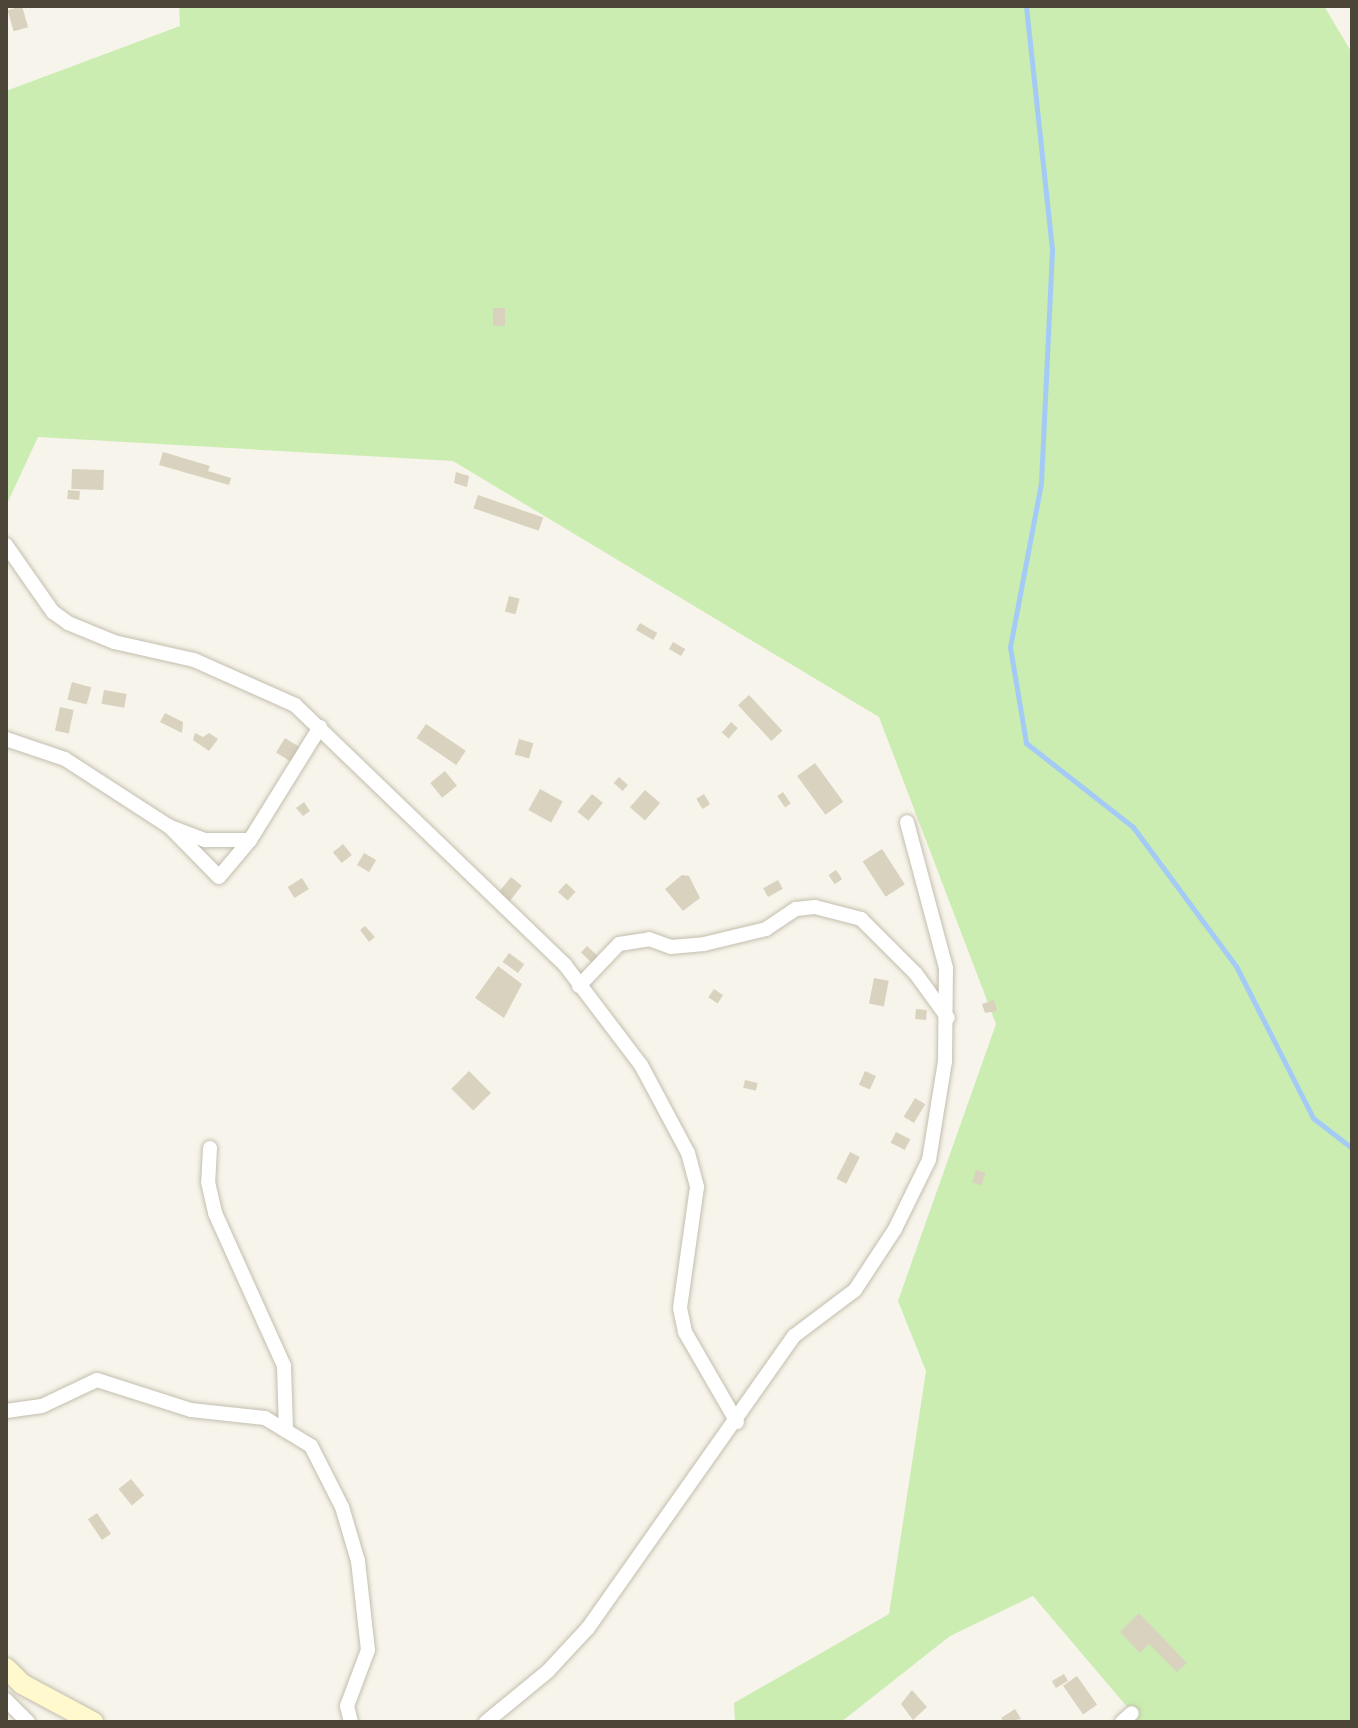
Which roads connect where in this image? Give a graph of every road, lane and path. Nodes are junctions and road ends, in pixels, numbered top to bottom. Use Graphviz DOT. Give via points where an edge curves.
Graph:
graph roads {
  1 [pos="6,545"];
  2 [pos="320,727"];
  3 [pos="6,739"];
  4 [pos="907,822"];
  5 [pos="168,826"];
  6 [pos="250,840"];
  7 [pos="579,986"];
  8 [pos="948,1018"];
  9 [pos="210,1148"];
  10 [pos="6,1411"];
  11 [pos="737,1422"];
  12 [pos="286,1431"];
  13 [pos="6,1668"];
  14 [pos="8,1704"];
  15 [pos="30,1720"];
  16 [pos="88,1721"];
  17 [pos="351,1722"];
  18 [pos="486,1722"];
  1 -- 2 [label="street" via="53,612 68,623 265,688"];
  2 -- 6 [label="street"];
  2 -- 7 [label="street" via="408,809 455,863 533,929"];
  3 -- 5 [label="street" via="65,759"];
  4 -- 8 [label="street" via="938,927"];
  5 -- 6 [label="street" via="205,840"];
  5 -- 6 [label="street" via="219,877"];
  7 -- 8 [label="street" via="619,944 649,939 671,947 704,944 766,929 796,909 815,907 861,919 916,974"];
  7 -- 11 [label="street" via="641,1065 688,1153 697,1187 680,1308 685,1332"];
  8 -- 11 [label="street" via="929,1160 895,1229 855,1290 794,1336"];
  9 -- 12 [label="street" via="208,1182 215,1213 284,1366"];
  10 -- 12 [label="street" via="42,1406 97,1380 191,1410 265,1418"];
  11 -- 18 [label="street" via="588,1628 548,1671"];
  12 -- 17 [label="street" via="311,1446 342,1507 358,1561 368,1650 347,1706"];
  13 -- 16 [label="street" via="22,1684"];
  14 -- 15 [label="street"];
}
